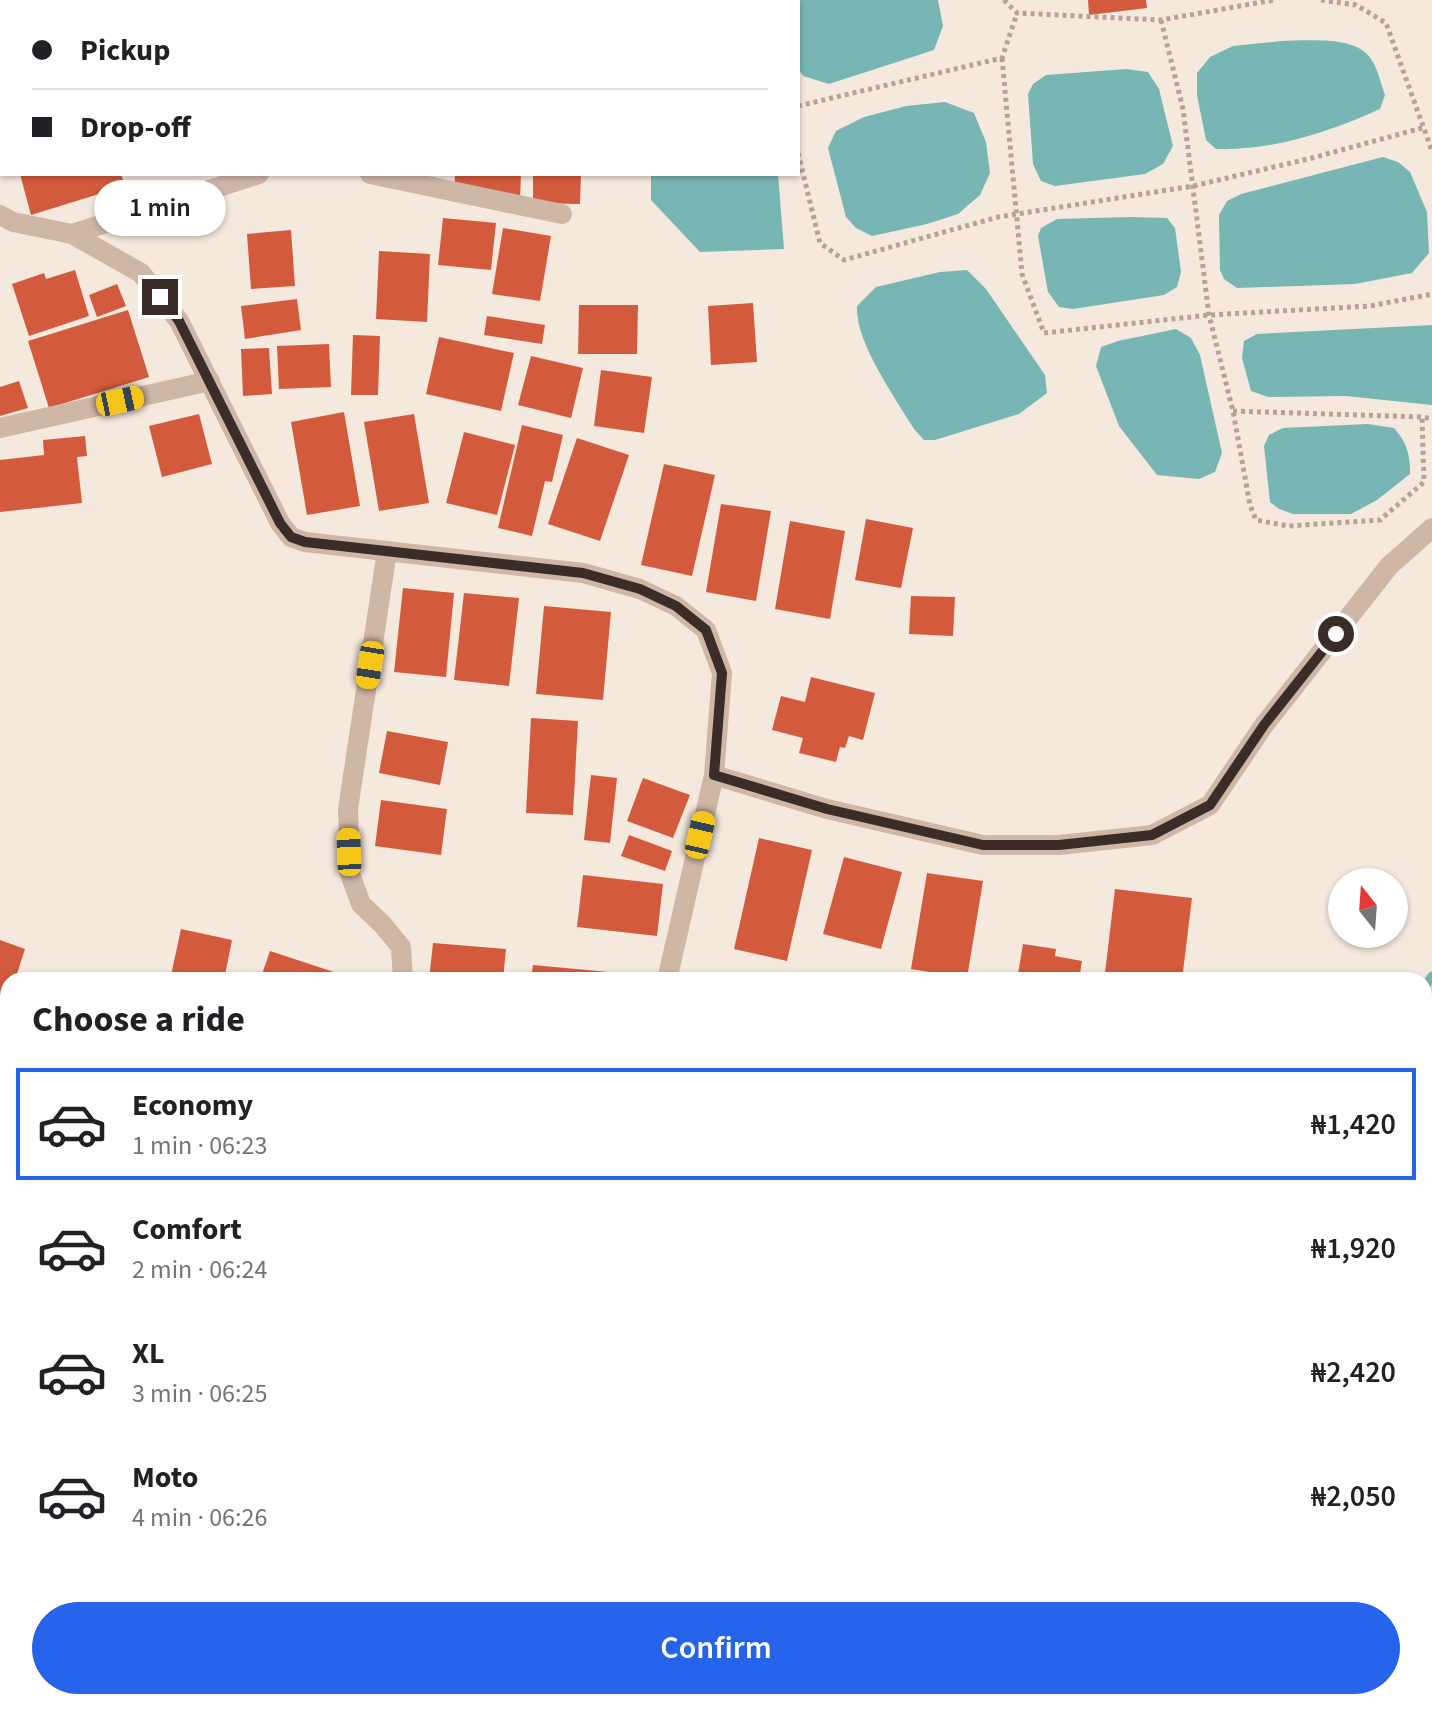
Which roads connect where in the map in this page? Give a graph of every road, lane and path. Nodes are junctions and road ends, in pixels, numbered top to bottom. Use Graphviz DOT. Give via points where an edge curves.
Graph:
graph roads {
  1 [pos="1004,0"];
  2 [pos="1274,0"];
  3 [pos="1321,0"];
  4 [pos="1017,13"];
  5 [pos="1161,20"];
  6 [pos="1002,58"];
  7 [pos="800,106"];
  8 [pos="1422,128"];
  9 [pos="1432,151"];
  10 [pos="800,161"];
  11 [pos="253,176"];
  12 [pos="380,176"];
  13 [pos="1193,186"];
  14 [pos="562,214"];
  15 [pos="0,215"];
  16 [pos="1017,215"];
  17 [pos="72,234"];
  18 [pos="1432,294"];
  19 [pos="1209,315"];
  20 [pos="210,381"];
  21 [pos="1233,411"];
  22 [pos="1422,417"];
  23 [pos="1432,419"];
  24 [pos="0,428"];
  25 [pos="1432,528"];
  26 [pos="387,551"];
  27 [pos="714,775"];
  28 [pos="403,972"];
  29 [pos="669,972"];
  1 -- 4 [label="path"];
  2 -- 5 [label="path"];
  3 -- 8 [label="path" via="1356,5 1386,23"];
  4 -- 5 [label="path"];
  4 -- 6 [label="path"];
  5 -- 13 [label="path" via="1183,109"];
  6 -- 7 [label="path"];
  6 -- 16 [label="path"];
  8 -- 9 [label="path"];
  8 -- 13 [label="path"];
  10 -- 16 [label="path" via="820,243 844,260"];
  11 -- 17 [label="street"];
  12 -- 14 [label="street"];
  13 -- 16 [label="path"];
  13 -- 19 [label="path"];
  15 -- 17 [label="street"];
  16 -- 19 [label="path" via="1022,274 1044,333"];
  17 -- 20 [label="street" via="141,273 179,321"];
  18 -- 19 [label="path" via="1370,306"];
  19 -- 21 [label="path"];
  20 -- 24 [label="street"];
  20 -- 26 [label="street" via="291,537"];
  21 -- 22 [label="path"];
  21 -- 22 [label="path" via="1256,520 1288,526 1380,520 1424,482"];
  22 -- 23 [label="path"];
  25 -- 27 [label="street" via="1389,566 1264,725 1210,805 1152,835 1059,845 983,845 827,809"];
  26 -- 27 [label="street" via="583,573 676,606 706,630 722,673"];
  26 -- 28 [label="street" via="348,809 350,874 361,904 401,947"];
  27 -- 29 [label="street"];
}
